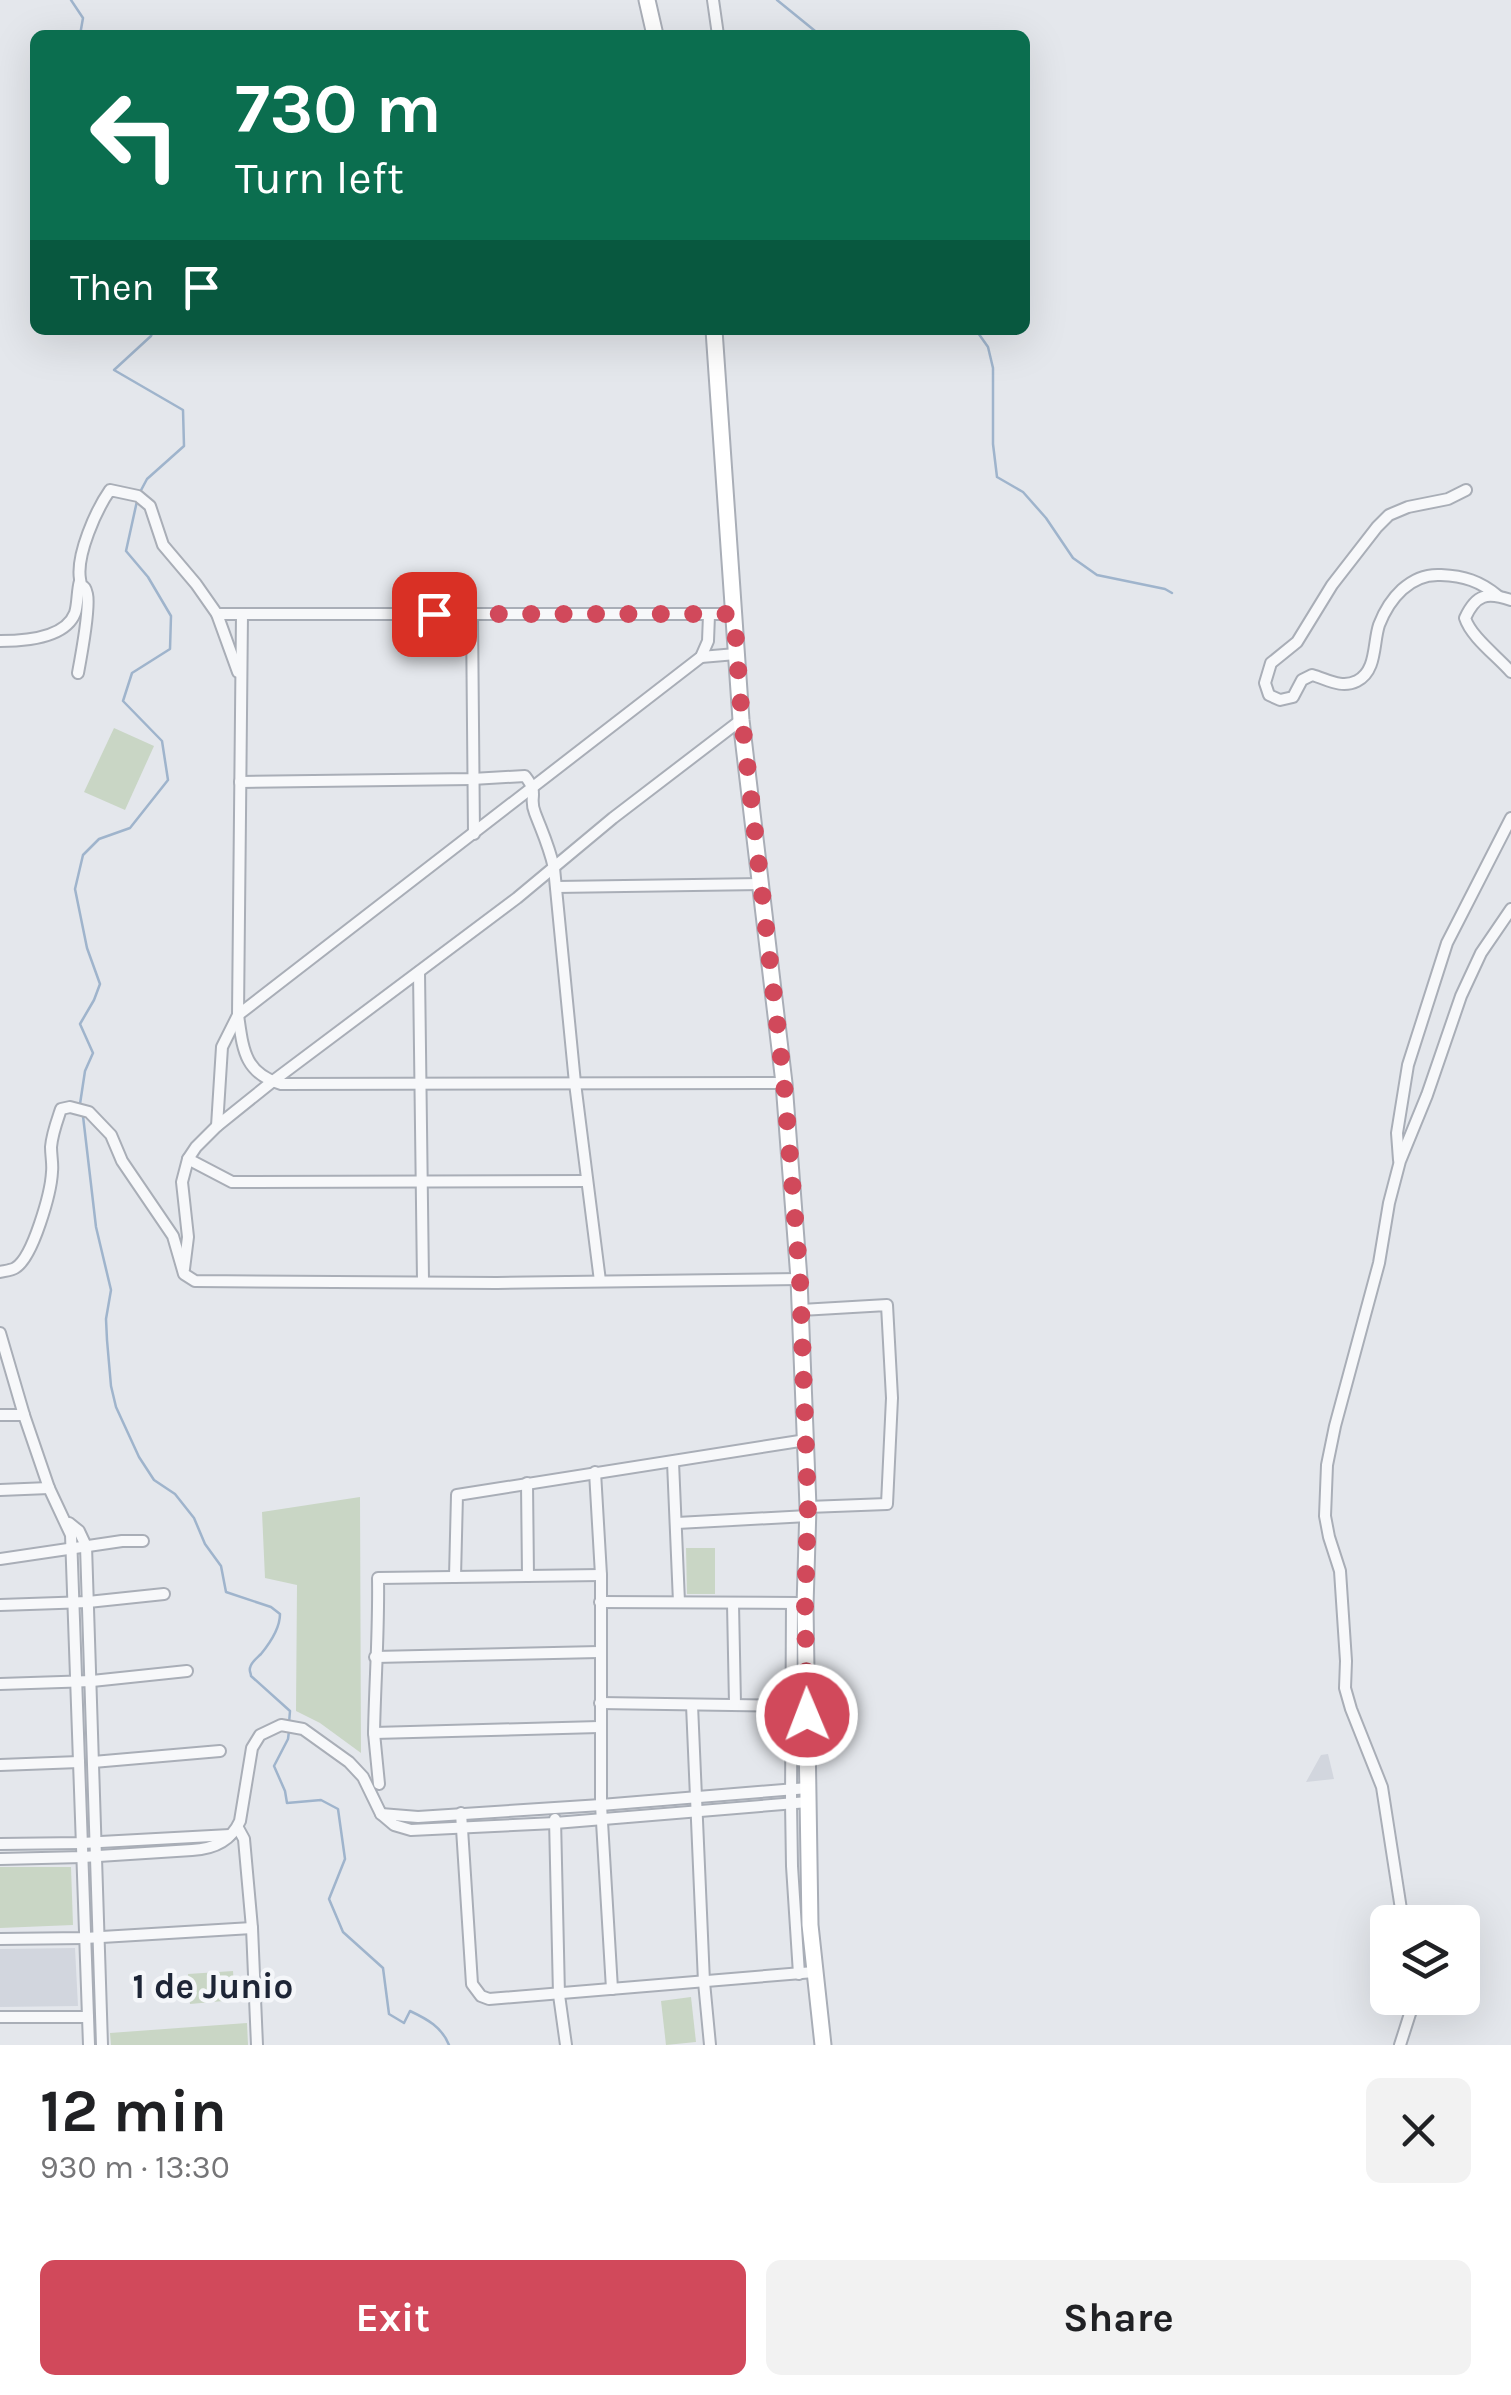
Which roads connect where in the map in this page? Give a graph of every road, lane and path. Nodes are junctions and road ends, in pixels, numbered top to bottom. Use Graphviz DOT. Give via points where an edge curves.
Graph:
graph roads {
  1 [pos="647,0"];
  2 [pos="713,0"];
  3 [pos="654,30"];
  4 [pos="717,30"];
  5 [pos="714,335"];
  6 [pos="1466,490"];
  7 [pos="80,580"];
  8 [pos="1498,596"];
  9 [pos="1511,600"];
  10 [pos="217,614"];
  11 [pos="242,614"];
  12 [pos="472,614"];
  13 [pos="734,614"];
  14 [pos="709,615"];
  15 [pos="0,641"];
  16 [pos="736,654"];
  17 [pos="700,657"];
  18 [pos="1511,672"];
  19 [pos="78,673"];
  20 [pos="240,678"];
  21 [pos="742,720"];
  22 [pos="472,779"];
  23 [pos="240,782"];
  24 [pos="534,788"];
  25 [pos="1511,818"];
  26 [pos="474,834"];
  27 [pos="554,868"];
  28 [pos="762,884"];
  29 [pos="556,887"];
  30 [pos="1511,909"];
  31 [pos="419,972"];
  32 [pos="238,1015"];
  33 [pos="272,1081"];
  34 [pos="421,1082"];
  35 [pos="576,1083"];
  36 [pos="784,1083"];
  37 [pos="217,1126"];
  38 [pos="188,1159"];
  39 [pos="1400,1161"];
  40 [pos="587,1180"];
  41 [pos="422,1182"];
  42 [pos="0,1272"];
  43 [pos="184,1274"];
  44 [pos="800,1279"];
  45 [pos="423,1281"];
  46 [pos="600,1281"];
  47 [pos="801,1310"];
  48 [pos="0,1333"];
  49 [pos="24,1415"];
  50 [pos="0,1416"];
  51 [pos="806,1440"];
  52 [pos="674,1462"];
  53 [pos="595,1472"];
  54 [pos="527,1483"];
  55 [pos="49,1488"];
  56 [pos="0,1490"];
  57 [pos="808,1512"];
  58 [pos="66,1521"];
  59 [pos="677,1522"];
  60 [pos="143,1541"];
  61 [pos="86,1546"];
  62 [pos="72,1549"];
  63 [pos="0,1559"];
  64 [pos="601,1575"];
  65 [pos="528,1576"];
  66 [pos="455,1577"];
  67 [pos="164,1594"];
  68 [pos="75,1601"];
  69 [pos="88,1602"];
  70 [pos="600,1602"];
  71 [pos="678,1602"];
  72 [pos="799,1603"];
  73 [pos="0,1604"];
  74 [pos="732,1604"];
  75 [pos="600,1652"];
  76 [pos="375,1657"];
  77 [pos="188,1671"];
  78 [pos="92,1681"];
  79 [pos="77,1682"];
  80 [pos="0,1684"];
  81 [pos="600,1704"];
  82 [pos="735,1704"];
  83 [pos="692,1705"];
  84 [pos="792,1706"];
  85 [pos="600,1726"];
  86 [pos="374,1733"];
  87 [pos="220,1751"];
  88 [pos="79,1762"];
  89 [pos="93,1762"];
  90 [pos="0,1765"];
  91 [pos="379,1784"];
  92 [pos="791,1790"];
  93 [pos="808,1795"];
  94 [pos="696,1797"];
  95 [pos="790,1803"];
  96 [pos="601,1805"];
  97 [pos="555,1808"];
  98 [pos="696,1811"];
  99 [pos="381,1814"];
  100 [pos="461,1814"];
  101 [pos="602,1818"];
  102 [pos="555,1823"];
  103 [pos="462,1826"];
  104 [pos="234,1831"];
  105 [pos="96,1842"];
  106 [pos="82,1843"];
  107 [pos="0,1844"];
  108 [pos="96,1856"];
  109 [pos="82,1857"];
  110 [pos="0,1859"];
  111 [pos="1400,1905"];
  112 [pos="252,1928"];
  113 [pos="85,1938"];
  114 [pos="98,1938"];
  115 [pos="0,1939"];
  116 [pos="807,1973"];
  117 [pos="704,1982"];
  118 [pos="612,1989"];
  119 [pos="560,1994"];
  120 [pos="1410,2015"];
  121 [pos="88,2017"];
  122 [pos="0,2018"];
  123 [pos="89,2045"];
  124 [pos="102,2045"];
  125 [pos="257,2045"];
  126 [pos="566,2045"];
  127 [pos="710,2045"];
  128 [pos="824,2045"];
  129 [pos="1400,2045"];
  1 -- 3 [label="main road"];
  2 -- 4 [label="street"];
  5 -- 13 [label="main road"];
  6 -- 8 [label="street" via="1389,515 1377,527 1297,642 1272,663 1268,695 1294,697 1312,675 1340,685 1358,681 1395,596 1415,580 1434,574 1468,578"];
  7 -- 10 [label="street" via="83,550 110,490 138,496 150,506 163,545"];
  7 -- 15 [label="street" via="76,612 57,632"];
  7 -- 19 [label="street" via="87,594"];
  8 -- 9 [label="street"];
  8 -- 18 [label="street" via="1471,604 1465,618 1472,634"];
  10 -- 11 [label="street"];
  10 -- 20 [label="street"];
  11 -- 12 [label="street"];
  11 -- 20 [label="street"];
  12 -- 14 [label="street"];
  12 -- 22 [label="street"];
  13 -- 14 [label="street"];
  13 -- 16 [label="main road"];
  14 -- 17 [label="street"];
  16 -- 17 [label="street"];
  16 -- 21 [label="main road"];
  17 -- 24 [label="street"];
  20 -- 23 [label="street"];
  21 -- 27 [label="street"];
  21 -- 28 [label="main road"];
  22 -- 23 [label="street"];
  22 -- 24 [label="street" via="526,776"];
  22 -- 26 [label="street"];
  23 -- 32 [label="street"];
  24 -- 26 [label="street"];
  24 -- 27 [label="street" via="533,810"];
  25 -- 39 [label="street" via="1447,944 1408,1064 1397,1133"];
  26 -- 32 [label="street"];
  27 -- 29 [label="street"];
  27 -- 31 [label="street"];
  28 -- 29 [label="street"];
  28 -- 36 [label="main road"];
  29 -- 35 [label="street"];
  30 -- 39 [label="street" via="1461,996"];
  31 -- 33 [label="street"];
  31 -- 34 [label="street"];
  32 -- 33 [label="street" via="250,1064"];
  32 -- 37 [label="street" via="222,1047"];
  33 -- 34 [label="street"];
  33 -- 37 [label="street"];
  34 -- 35 [label="street"];
  34 -- 41 [label="street"];
  35 -- 36 [label="street"];
  35 -- 40 [label="street"];
  36 -- 44 [label="main road"];
  37 -- 38 [label="street"];
  38 -- 41 [label="street" via="232,1182"];
  38 -- 43 [label="street" via="182,1182"];
  39 -- 111 [label="street" via="1335,1426 1324,1500 1340,1571 1345,1688 1382,1787"];
  40 -- 41 [label="street"];
  40 -- 46 [label="street"];
  41 -- 45 [label="street"];
  42 -- 43 [label="street" via="22,1262 38,1231 55,1127 62,1108 70,1107 89,1112 111,1135 173,1236"];
  43 -- 45 [label="street" via="194,1281"];
  44 -- 46 [label="street"];
  44 -- 47 [label="main road"];
  45 -- 46 [label="street"];
  47 -- 51 [label="main road"];
  47 -- 57 [label="street" via="888,1305 892,1398 886,1504"];
  48 -- 49 [label="street"];
  49 -- 50 [label="street"];
  49 -- 55 [label="street"];
  51 -- 52 [label="street"];
  51 -- 57 [label="main road"];
  52 -- 53 [label="street"];
  52 -- 59 [label="street"];
  53 -- 54 [label="street"];
  53 -- 64 [label="street"];
  54 -- 65 [label="street"];
  54 -- 66 [label="street" via="457,1495"];
  55 -- 56 [label="street"];
  55 -- 58 [label="street"];
  57 -- 59 [label="street"];
  57 -- 72 [label="main road"];
  58 -- 61 [label="street"];
  58 -- 62 [label="street"];
  59 -- 71 [label="street"];
  60 -- 61 [label="street"];
  61 -- 62 [label="street"];
  61 -- 69 [label="street"];
  62 -- 63 [label="street"];
  62 -- 68 [label="street"];
  64 -- 65 [label="street"];
  64 -- 70 [label="street"];
  65 -- 66 [label="street"];
  66 -- 76 [label="street" via="378,1578"];
  67 -- 69 [label="street"];
  68 -- 69 [label="street"];
  68 -- 73 [label="street"];
  68 -- 79 [label="street"];
  69 -- 78 [label="street"];
  70 -- 71 [label="street"];
  70 -- 75 [label="street"];
  71 -- 74 [label="street"];
  72 -- 74 [label="street"];
  72 -- 84 [label="street"];
  72 -- 93 [label="main road"];
  74 -- 82 [label="street"];
  75 -- 76 [label="street"];
  75 -- 81 [label="street"];
  76 -- 86 [label="street"];
  77 -- 78 [label="street"];
  78 -- 79 [label="street"];
  78 -- 89 [label="street"];
  79 -- 80 [label="street"];
  79 -- 88 [label="street"];
  81 -- 83 [label="street"];
  81 -- 85 [label="street"];
  82 -- 83 [label="street"];
  82 -- 84 [label="street"];
  83 -- 94 [label="street"];
  84 -- 92 [label="street"];
  85 -- 86 [label="street"];
  85 -- 96 [label="street"];
  86 -- 91 [label="street"];
  87 -- 89 [label="street"];
  88 -- 90 [label="street"];
  88 -- 106 [label="street"];
  89 -- 105 [label="street"];
  92 -- 93 [label="street"];
  92 -- 94 [label="street"];
  92 -- 95 [label="street"];
  93 -- 95 [label="street"];
  93 -- 116 [label="main road"];
  94 -- 96 [label="street"];
  94 -- 98 [label="street"];
  95 -- 98 [label="street"];
  95 -- 116 [label="street"];
  96 -- 97 [label="street"];
  96 -- 101 [label="street"];
  97 -- 100 [label="street"];
  97 -- 102 [label="street"];
  98 -- 101 [label="street"];
  98 -- 117 [label="street"];
  99 -- 100 [label="street"];
  99 -- 103 [label="street" via="411,1830"];
  99 -- 104 [label="street" via="364,1777 303,1729 281,1725 260,1735 252,1748"];
  100 -- 103 [label="street"];
  101 -- 102 [label="street"];
  101 -- 118 [label="street"];
  102 -- 103 [label="street"];
  102 -- 119 [label="street"];
  103 -- 119 [label="street" via="475,1990 489,1999"];
  104 -- 105 [label="street"];
  104 -- 108 [label="street" via="206,1849"];
  104 -- 112 [label="street" via="244,1839"];
  105 -- 106 [label="street"];
  105 -- 108 [label="street"];
  106 -- 107 [label="street"];
  106 -- 109 [label="street"];
  108 -- 109 [label="street"];
  108 -- 114 [label="street"];
  109 -- 110 [label="street"];
  109 -- 113 [label="street"];
  112 -- 114 [label="street"];
  112 -- 125 [label="street"];
  113 -- 114 [label="street"];
  113 -- 115 [label="street"];
  113 -- 121 [label="street"];
  114 -- 124 [label="street"];
  116 -- 117 [label="street"];
  116 -- 128 [label="main road"];
  117 -- 118 [label="street"];
  117 -- 127 [label="street"];
  118 -- 119 [label="street"];
  119 -- 126 [label="street"];
  120 -- 129 [label="street"];
  121 -- 122 [label="street"];
  121 -- 123 [label="street"];
}
